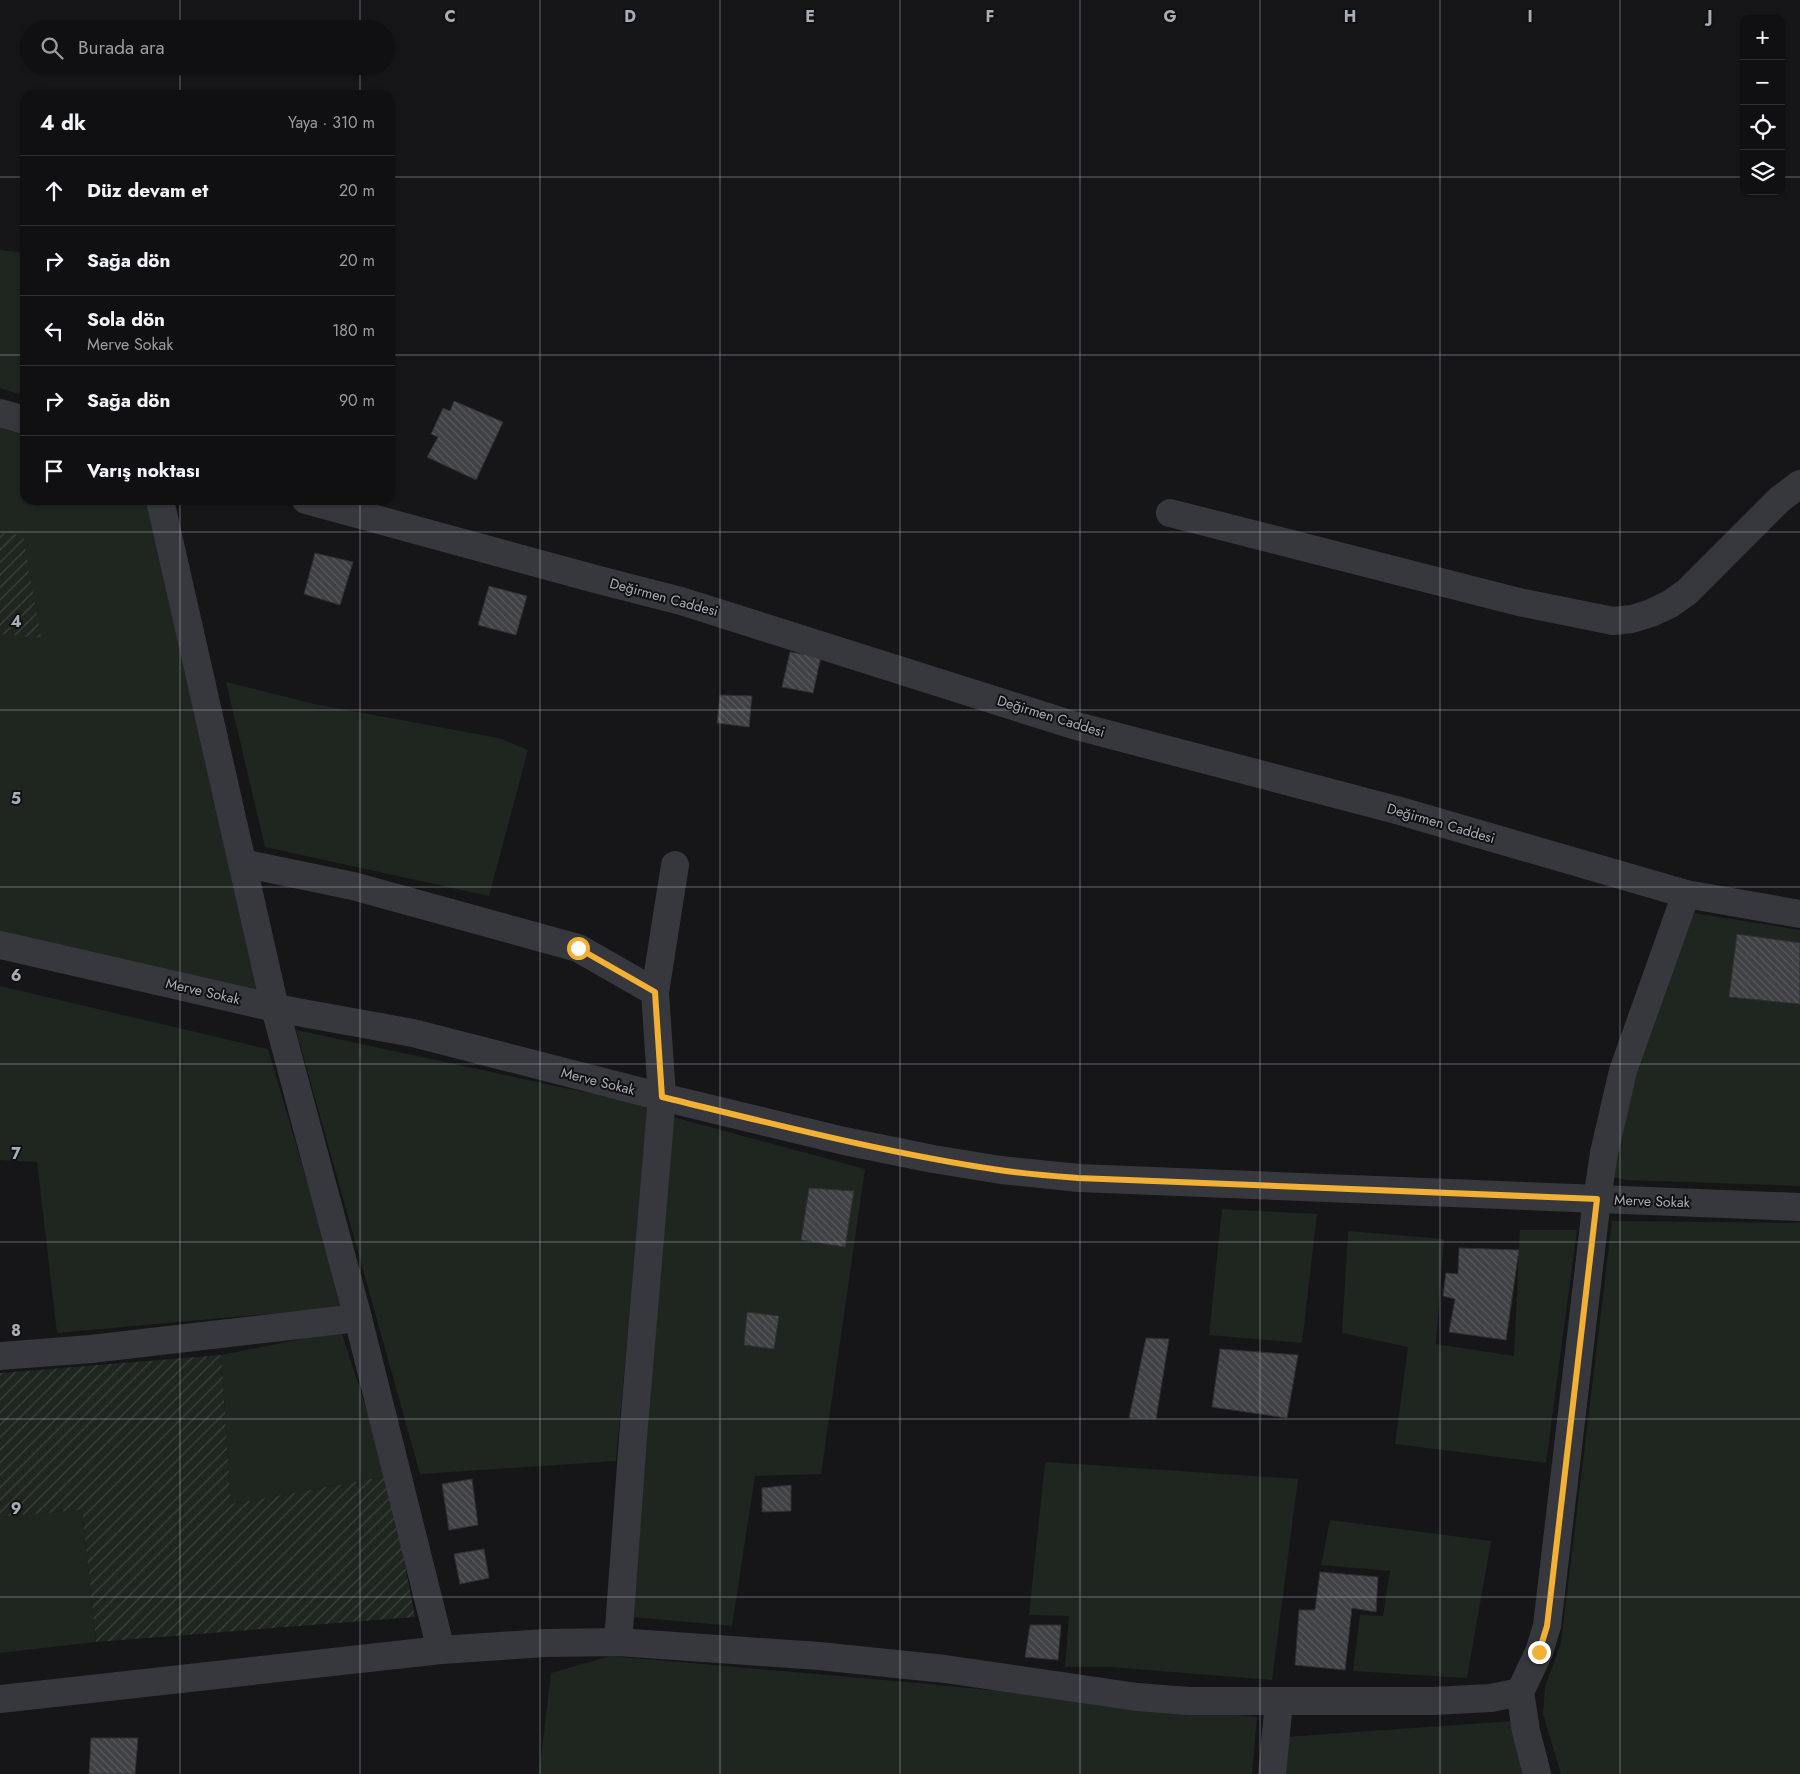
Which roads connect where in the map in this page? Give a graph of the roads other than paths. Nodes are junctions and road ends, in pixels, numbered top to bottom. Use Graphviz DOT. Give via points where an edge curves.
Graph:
graph roads {
  1 [pos="0,413"];
  2 [pos="20,419"];
  3 [pos="1800,484"];
  4 [pos="161,505"];
  5 [pos="324,505"];
  6 [pos="1170,513"];
  7 [pos="242,863"];
  8 [pos="675,865"];
  9 [pos="1686,894"];
  10 [pos="1800,914"];
  11 [pos="0,945"];
  12 [pos="655,992"];
  13 [pos="275,1008"];
  14 [pos="662,1097"];
  15 [pos="1597,1199"];
  16 [pos="1800,1207"];
  17 [pos="358,1318"];
  18 [pos="0,1356"];
  19 [pos="618,1642"];
  20 [pos="441,1650"];
  21 [pos="1520,1692"];
  22 [pos="0,1699"];
  23 [pos="1279,1702"];
  24 [pos="1272,1774"];
  25 [pos="1537,1774"];
  1 -- 2 [label="street"];
  3 -- 6 [label="street" via="1780,499 1687,592 1651,613 1613,620 1519,602"];
  4 -- 7 [label="street"];
  5 -- 9 [label="street, Değirmen Caddesi" via="682,601 1073,725 1400,811"];
  7 -- 12 [label="street" via="352,886 578,948"];
  7 -- 13 [label="street"];
  8 -- 12 [label="street"];
  9 -- 10 [label="street, Değirmen Caddesi"];
  9 -- 15 [label="street" via="1623,1071"];
  11 -- 13 [label="street, Merve Sokak"];
  12 -- 14 [label="street"];
  13 -- 14 [label="street, Merve Sokak" via="413,1034"];
  13 -- 17 [label="street"];
  14 -- 15 [label="street, Merve Sokak" via="844,1142 1001,1170 1088,1179"];
  14 -- 19 [label="street"];
  15 -- 16 [label="street, Merve Sokak"];
  15 -- 21 [label="street" via="1547,1626"];
  17 -- 18 [label="street" via="91,1349"];
  17 -- 20 [label="street"];
  19 -- 20 [label="street"];
  19 -- 23 [label="street" via="819,1656 945,1669 1137,1697"];
  20 -- 22 [label="street"];
  21 -- 23 [label="street" via="1491,1698 1433,1701"];
  21 -- 25 [label="street"];
  23 -- 24 [label="street"];
}
